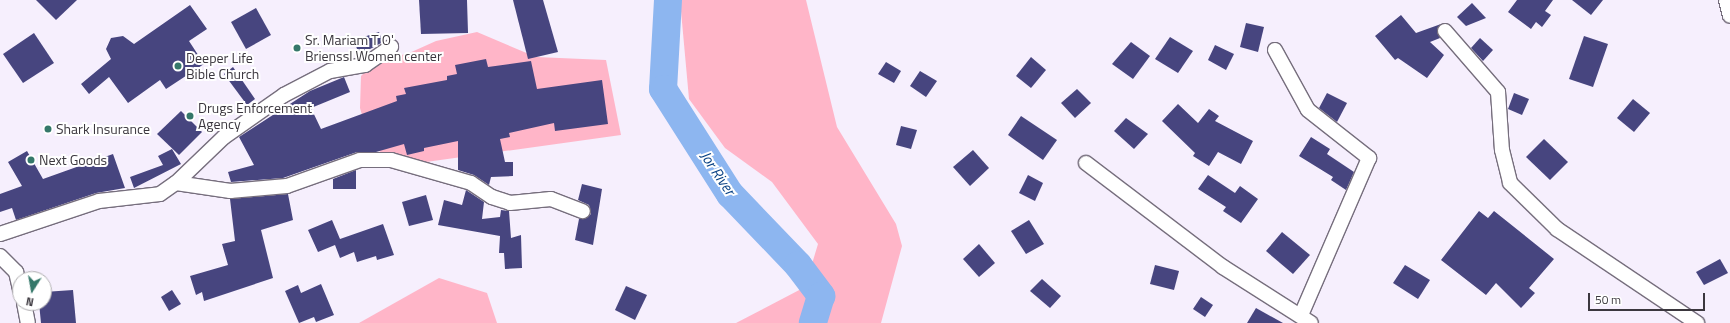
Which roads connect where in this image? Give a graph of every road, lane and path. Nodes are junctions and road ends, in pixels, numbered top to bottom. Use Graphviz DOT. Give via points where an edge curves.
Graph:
graph roads {
  1 [pos="1726,0"];
  2 [pos="1730,16"];
  3 [pos="1445,31"];
  4 [pos="390,47"];
  5 [pos="1275,50"];
  6 [pos="1086,163"];
  7 [pos="176,183"];
  8 [pos="583,211"];
  9 [pos="0,234"];
  10 [pos="0,256"];
  11 [pos="15,271"];
  12 [pos="26,311"];
  13 [pos="1306,319"];
  14 [pos="28,323"];
  15 [pos="1697,323"];
  1 -- 2 [label="street"];
  3 -- 15 [label="street" via="1498,92 1502,150 1510,183 1557,229"];
  4 -- 7 [label="street" via="365,65 330,71 284,94 224,137"];
  5 -- 13 [label="street" via="1308,110 1369,158"];
  6 -- 13 [label="street" via="1223,267"];
  7 -- 8 [label="street" via="230,191 287,186 360,160 391,160 471,183 492,197 510,203 552,199"];
  7 -- 9 [label="street" via="160,194 99,200"];
  10 -- 11 [label="street"];
  12 -- 14 [label="street"];
}
